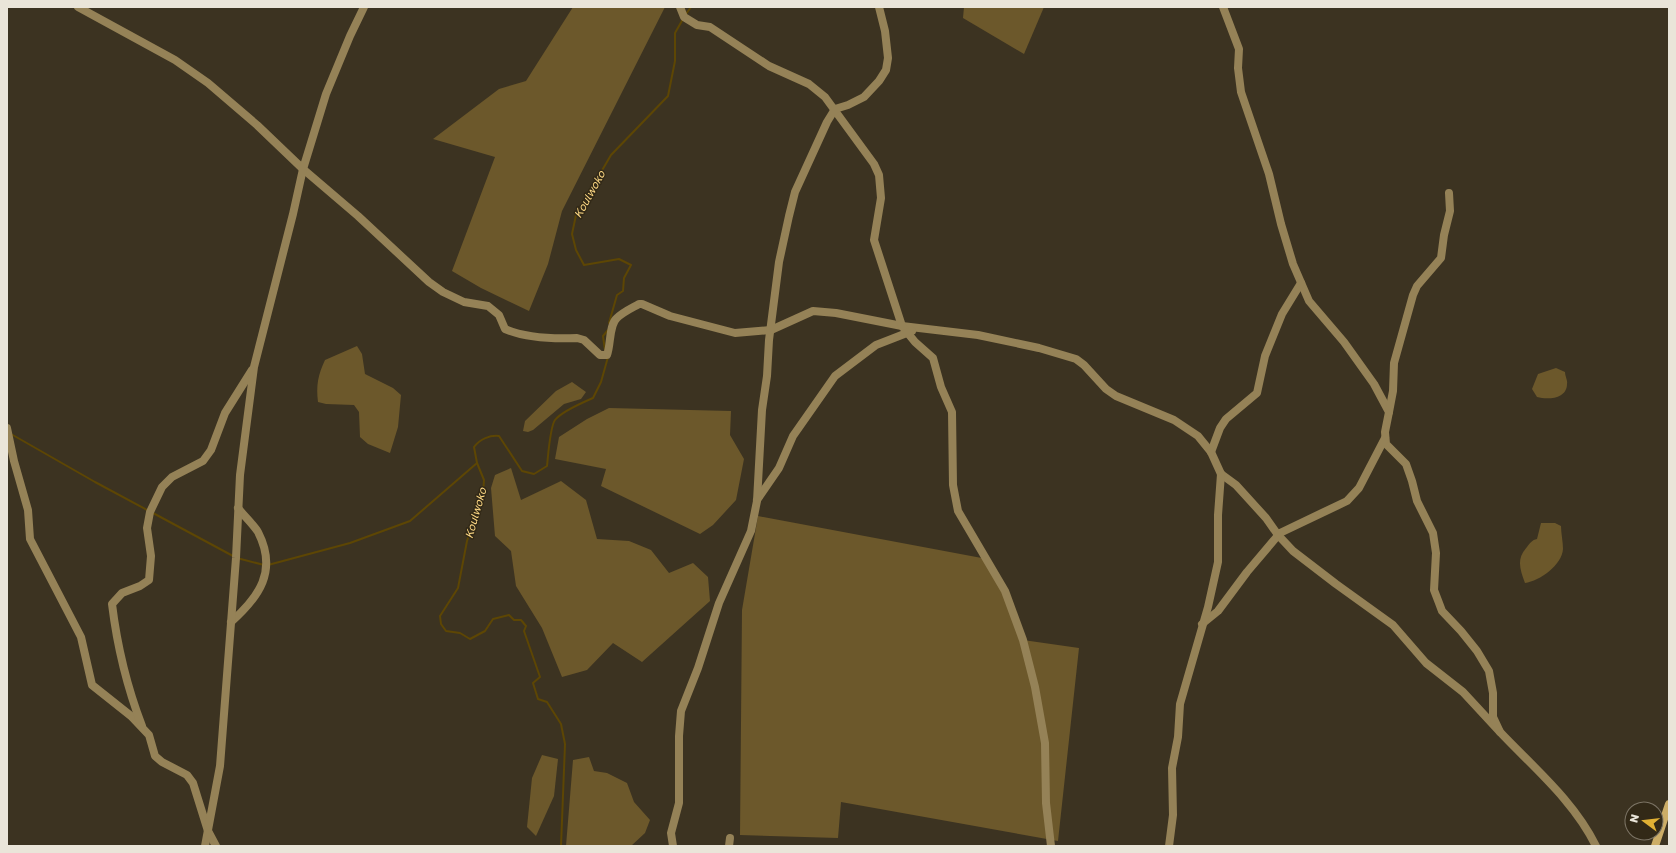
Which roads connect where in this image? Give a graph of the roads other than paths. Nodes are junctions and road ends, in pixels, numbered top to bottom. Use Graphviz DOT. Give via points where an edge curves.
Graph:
graph roads {
  1 [pos="78,7"];
  2 [pos="364,7"];
  3 [pos="680,7"];
  4 [pos="880,7"];
  5 [pos="1223,7"];
  6 [pos="835,109"];
  7 [pos="303,169"];
  8 [pos="1449,193"];
  9 [pos="1301,282"];
  10 [pos="902,326"];
  11 [pos="920,328"];
  12 [pos="771,330"];
  13 [pos="908,333"];
  14 [pos="254,367"];
  15 [pos="1388,412"];
  16 [pos="7,428"];
  17 [pos="1385,438"];
  18 [pos="1211,452"];
  19 [pos="1222,474"];
  20 [pos="757,501"];
  21 [pos="238,508"];
  22 [pos="1278,535"];
  23 [pos="231,622"];
  24 [pos="1202,624"];
  25 [pos="143,729"];
  26 [pos="1500,732"];
  27 [pos="1669,804"];
  28 [pos="208,831"];
  29 [pos="205,846"];
  30 [pos="216,846"];
  31 [pos="673,846"];
  32 [pos="1051,846"];
  33 [pos="1168,846"];
  34 [pos="1596,846"];
  35 [pos="1655,846"];
  1 -- 7 [label="street" via="175,60 208,82"];
  2 -- 7 [label="street" via="326,94"];
  3 -- 6 [label="street" via="684,17 690,21 710,27 770,66 809,84"];
  4 -- 6 [label="street" via="885,31 886,70 880,81 864,97"];
  5 -- 9 [label="street" via="1239,49 1241,92 1269,174 1293,264"];
  6 -- 10 [label="street" via="874,164 879,176 881,198 874,240"];
  6 -- 12 [label="street" via="795,192 779,262"];
  7 -- 12 [label="street" via="429,282 464,302 488,306 499,314 505,329 513,332 577,338 584,340 600,355 607,355 616,318 639,304 670,316 735,333"];
  7 -- 14 [label="street"];
  8 -- 15 [label="street" via="1450,210 1441,258 1413,295 1394,362 1393,391"];
  9 -- 15 [label="street" via="1310,301 1374,384"];
  9 -- 18 [label="street" via="1282,314 1265,356 1257,393 1226,419"];
  10 -- 11 [label="street"];
  10 -- 12 [label="street" via="836,312 813,311"];
  10 -- 13 [label="street"];
  11 -- 13 [label="street"];
  11 -- 18 [label="street" via="978,335 1076,359 1116,396 1174,420 1198,436"];
  12 -- 20 [label="street" via="762,410"];
  13 -- 20 [label="street" via="876,345 835,376 793,436 779,468"];
  13 -- 32 [label="street" via="933,358 941,387 952,412 953,485 958,511 1005,591 1023,640 1045,743 1046,803"];
  14 -- 21 [label="street"];
  14 -- 25 [label="street" via="225,413 211,450 203,461 172,477 162,487 150,512 147,528 151,556 149,580 122,593 112,604 132,699"];
  15 -- 17 [label="street"];
  16 -- 25 [label="street" via="28,510 30,539 81,637 92,685 131,716"];
  17 -- 22 [label="street" via="1358,488 1347,501"];
  17 -- 26 [label="street" via="1389,448 1406,464 1417,501 1433,533 1436,554 1434,590 1442,611 1477,651 1489,671 1493,693 1493,717"];
  18 -- 19 [label="street"];
  19 -- 22 [label="street" via="1236,485"];
  19 -- 24 [label="street" via="1218,515 1218,562"];
  20 -- 31 [label="street" via="751,531 719,604 681,711 679,803 671,833"];
  21 -- 23 [label="street"];
  21 -- 23 [label="street" via="257,531 265,551 266,566 264,580 257,594"];
  22 -- 24 [label="street" via="1218,611"];
  22 -- 26 [label="street" via="1304,560 1393,625 1426,662 1463,692"];
  23 -- 28 [label="street" via="220,766"];
  24 -- 33 [label="street" via="1180,704 1178,737 1172,768 1173,815"];
  25 -- 28 [label="street" via="149,735 155,756 187,775 193,783"];
  26 -- 34 [label="street" via="1573,808"];
  27 -- 35 [label="main road"];
  28 -- 29 [label="street"];
  28 -- 30 [label="street"];
}
